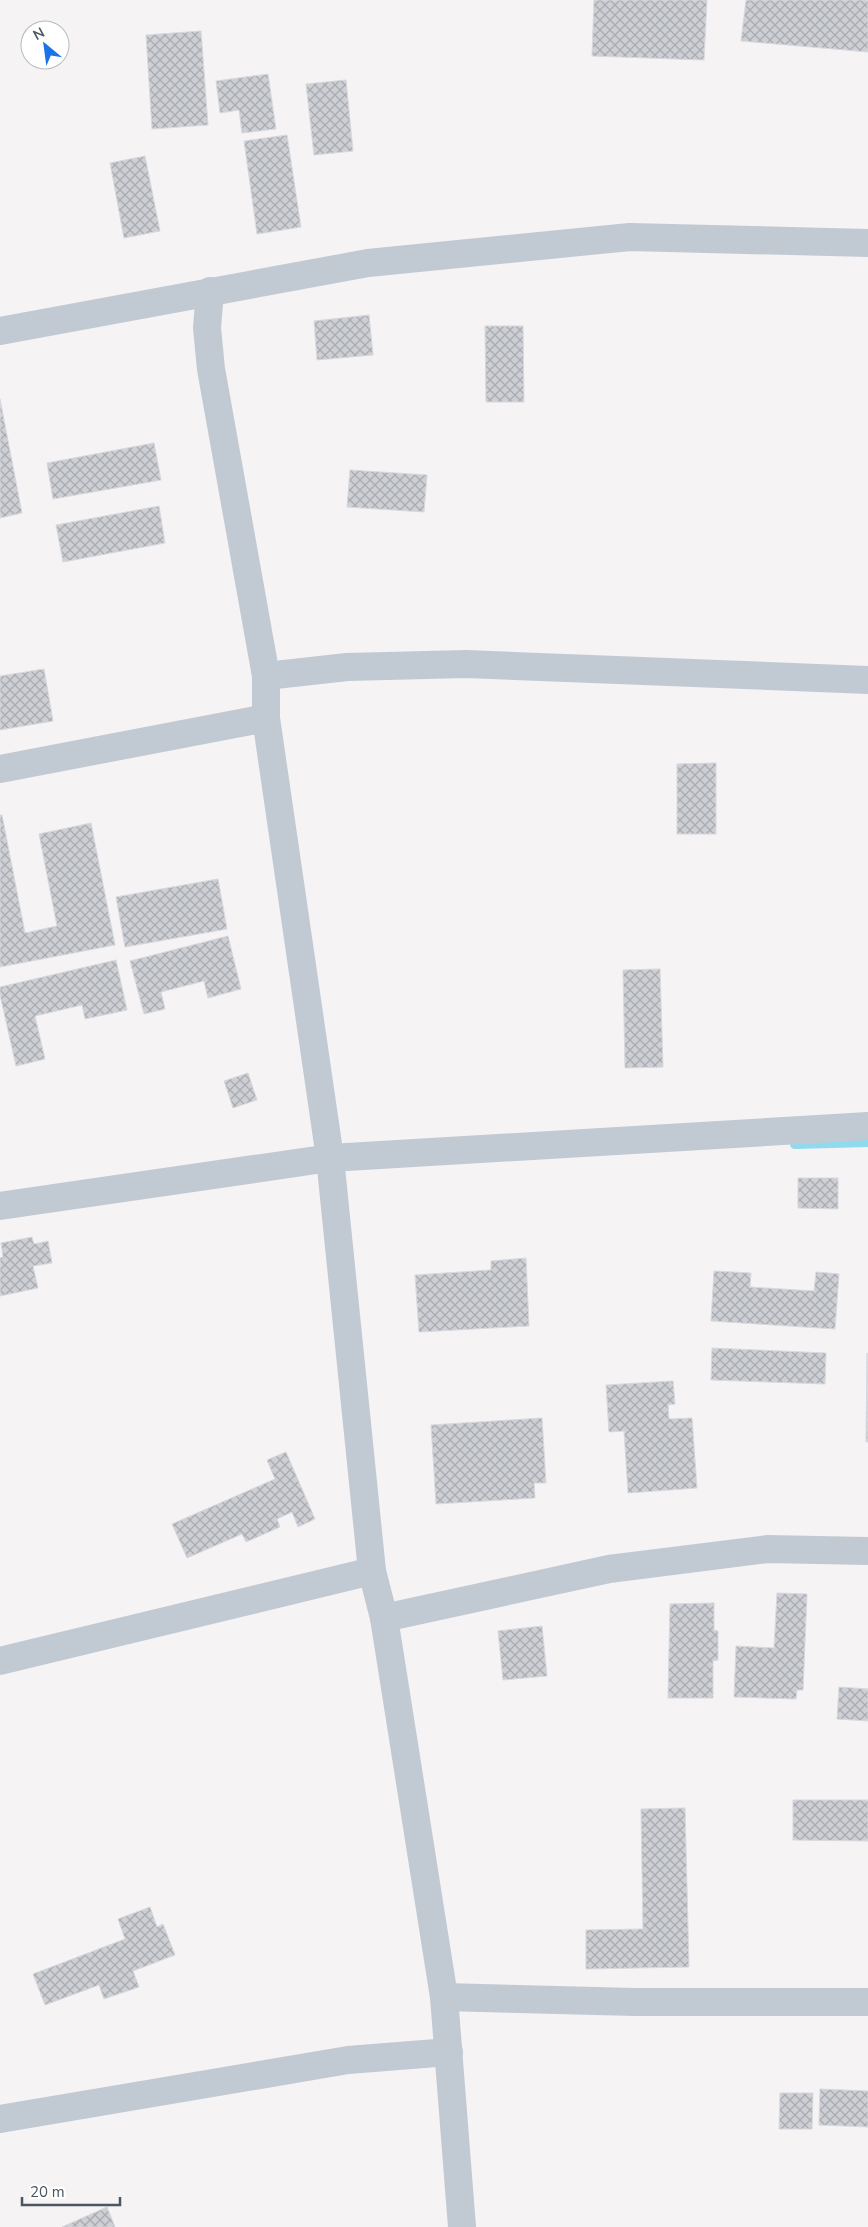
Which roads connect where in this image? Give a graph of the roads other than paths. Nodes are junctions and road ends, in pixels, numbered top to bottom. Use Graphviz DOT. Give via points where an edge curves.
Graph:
graph roads {
  1 [pos="868,243"];
  2 [pos="210,291"];
  3 [pos="0,331"];
  4 [pos="266,676"];
  5 [pos="868,680"];
  6 [pos="266,718"];
  7 [pos="0,769"];
  8 [pos="868,1126"];
  9 [pos="330,1158"];
  10 [pos="0,1206"];
  11 [pos="868,1551"];
  12 [pos="372,1571"];
  13 [pos="384,1618"];
  14 [pos="0,1662"];
  15 [pos="444,1997"];
  16 [pos="868,2002"];
  17 [pos="449,2052"];
  18 [pos="0,2119"];
  19 [pos="462,2227"];
  1 -- 2 [label="street" via="630,237 368,263"];
  2 -- 3 [label="street"];
  2 -- 4 [label="street" via="207,328 211,369"];
  4 -- 5 [label="street" via="347,667 466,664"];
  4 -- 6 [label="street"];
  6 -- 7 [label="street"];
  6 -- 9 [label="street"];
  8 -- 9 [label="street"];
  9 -- 10 [label="street"];
  9 -- 12 [label="street"];
  11 -- 13 [label="street" via="768,1549 619,1568"];
  12 -- 13 [label="street"];
  12 -- 14 [label="street"];
  13 -- 15 [label="street"];
  15 -- 16 [label="street" via="635,2002"];
  15 -- 17 [label="street"];
  17 -- 18 [label="street" via="348,2060"];
  17 -- 19 [label="street"];
}
